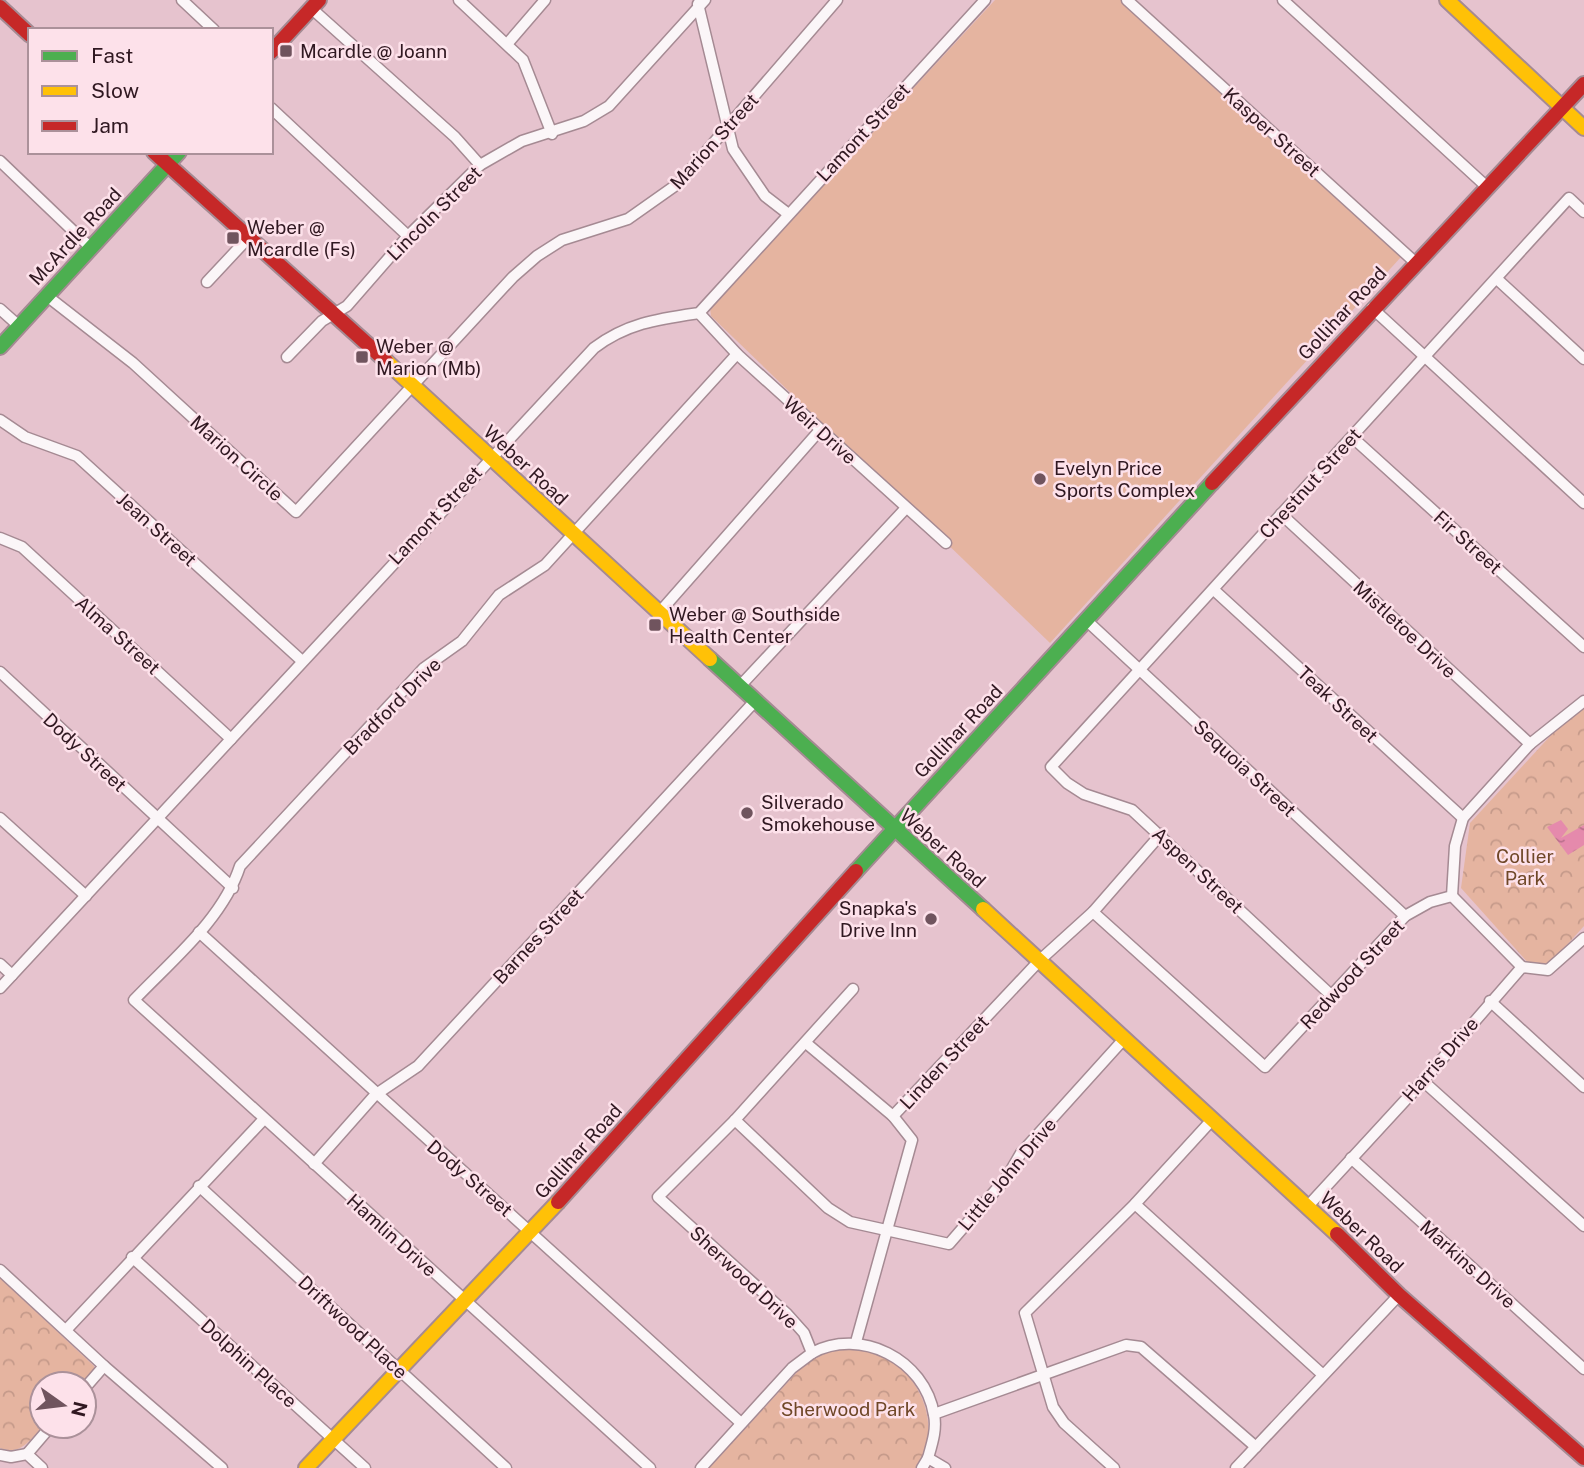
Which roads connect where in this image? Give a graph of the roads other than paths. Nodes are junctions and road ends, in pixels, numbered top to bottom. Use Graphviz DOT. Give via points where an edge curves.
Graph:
graph roads {
  1 [pos="182,0"];
  2 [pos="459,0"];
  3 [pos="545,0"];
  4 [pos="837,0"];
  5 [pos="985,0"];
  6 [pos="1127,0"];
  7 [pos="1283,0"];
  8 [pos="1447,0"];
  9 [pos="700,2"];
  10 [pos="315,4"];
  11 [pos="0,7"];
  12 [pos="212,28"];
  13 [pos="28,33"];
  14 [pos="508,43"];
  15 [pos="273,50"];
  16 [pos="1584,84"];
  17 [pos="1562,108"];
  18 [pos="273,110"];
  19 [pos="729,125"];
  20 [pos="1584,128"];
  21 [pos="552,134"];
  22 [pos="156,154"];
  23 [pos="177,154"];
  24 [pos="0,161"];
  25 [pos="167,165"];
  26 [pos="480,165"];
  27 [pos="1487,187"];
  28 [pos="1584,212"];
  29 [pos="787,214"];
  30 [pos="250,236"];
  31 [pos="408,236"];
  32 [pos="91,248"];
  33 [pos="1417,264"];
  34 [pos="1497,279"];
  35 [pos="207,282"];
  36 [pos="47,296"];
  37 [pos="1372,308"];
  38 [pos="0,309"];
  39 [pos="699,313"];
  40 [pos="335,314"];
  41 [pos="19,326"];
  42 [pos="0,347"];
  43 [pos="737,354"];
  44 [pos="287,357"];
  45 [pos="1424,357"];
  46 [pos="1584,359"];
  47 [pos="411,386"];
  48 [pos="0,420"];
  49 [pos="820,430"];
  50 [pos="1352,437"];
  51 [pos="489,457"];
  52 [pos="1584,503"];
  53 [pos="906,508"];
  54 [pos="1281,514"];
  55 [pos="572,534"];
  56 [pos="0,538"];
  57 [pos="946,543"];
  58 [pos="1214,590"];
  59 [pos="658,614"];
  60 [pos="1086,620"];
  61 [pos="1584,647"];
  62 [pos="300,660"];
  63 [pos="1139,671"];
  64 [pos="0,672"];
  65 [pos="741,685"];
  66 [pos="756,700"];
  67 [pos="1584,701"];
  68 [pos="231,739"];
  69 [pos="1530,744"];
  70 [pos="1051,767"];
  71 [pos="0,817"];
  72 [pos="1463,818"];
  73 [pos="156,819"];
  74 [pos="893,830"];
  75 [pos="1161,834"];
  76 [pos="233,888"];
  77 [pos="86,896"];
  78 [pos="1452,896"];
  79 [pos="1093,912"];
  80 [pos="1405,916"];
  81 [pos="199,932"];
  82 [pos="1583,941"];
  83 [pos="1040,960"];
  84 [pos="0,964"];
  85 [pos="1522,967"];
  86 [pos="12,975"];
  87 [pos="0,988"];
  88 [pos="853,989"];
  89 [pos="1332,996"];
  90 [pos="134,1000"];
  91 [pos="1490,1001"];
  92 [pos="1124,1039"];
  93 [pos="806,1043"];
  94 [pos="1423,1081"];
  95 [pos="1584,1087"];
  96 [pos="375,1095"];
  97 [pos="892,1116"];
  98 [pos="264,1119"];
  99 [pos="735,1120"];
  100 [pos="1211,1121"];
  101 [pos="1351,1158"];
  102 [pos="314,1164"];
  103 [pos="199,1186"];
  104 [pos="1135,1204"];
  105 [pos="1308,1206"];
  106 [pos="1584,1226"];
  107 [pos="888,1229"];
  108 [pos="531,1232"];
  109 [pos="132,1257"];
  110 [pos="0,1269"];
  111 [pos="1399,1295"];
  112 [pos="464,1300"];
  113 [pos="67,1329"];
  114 [pos="856,1342"];
  115 [pos="812,1353"];
  116 [pos="104,1366"];
  117 [pos="1584,1369"];
  118 [pos="400,1371"];
  119 [pos="98,1373"];
  120 [pos="1044,1374"];
  121 [pos="1322,1374"];
  122 [pos="934,1414"];
  123 [pos="741,1423"];
  124 [pos="332,1438"];
  125 [pos="39,1440"];
  126 [pos="1256,1447"];
  127 [pos="27,1454"];
  128 [pos="0,1455"];
  129 [pos="928,1458"];
  130 [pos="1584,1458"];
  131 [pos="42,1468"];
  132 [pos="222,1468"];
  133 [pos="306,1468"];
  134 [pos="365,1468"];
  135 [pos="506,1468"];
  136 [pos="650,1468"];
  137 [pos="701,1468"];
  138 [pos="922,1468"];
  139 [pos="945,1468"];
  140 [pos="1114,1468"];
  141 [pos="1236,1468"];
  1 -- 12 [label="street"];
  2 -- 14 [label="street"];
  3 -- 14 [label="street"];
  4 -- 19 [label="street, Marion Street"];
  5 -- 29 [label="street, Lamont Street"];
  6 -- 33 [label="street, Kasper Street"];
  7 -- 27 [label="street"];
  8 -- 17 [label="main road"];
  9 -- 19 [label="street"];
  9 -- 21 [label="street, Lincoln Street" via="609,106"];
  10 -- 15 [label="main road"];
  10 -- 26 [label="street"];
  11 -- 13 [label="main road"];
  14 -- 21 [label="street" via="523,60"];
  16 -- 17 [label="main road, Gollihar Road"];
  17 -- 20 [label="main road"];
  17 -- 27 [label="main road, Gollihar Road"];
  18 -- 31 [label="street"];
  19 -- 29 [label="street" via="733,149 765,196"];
  19 -- 47 [label="street, Marion Street" via="679,183 650,206 628,219 562,240 537,256"];
  21 -- 26 [label="street, Lincoln Street" via="522,141"];
  22 -- 25 [label="main road, Weber Road"];
  23 -- 25 [label="main road, McArdle Road"];
  24 -- 32 [label="street"];
  25 -- 30 [label="main road, Weber Road"];
  25 -- 32 [label="main road, McArdle Road"];
  26 -- 31 [label="street, Lincoln Street"];
  27 -- 33 [label="main road, Gollihar Road"];
  28 -- 34 [label="street, Chestnut Street" via="1569,198"];
  29 -- 39 [label="street, Lamont Street"];
  30 -- 35 [label="street"];
  30 -- 40 [label="main road, Weber Road"];
  31 -- 40 [label="street, Lincoln Street"];
  32 -- 36 [label="main road, McArdle Road"];
  33 -- 37 [label="main road, Gollihar Road"];
  34 -- 45 [label="street, Chestnut Street"];
  34 -- 46 [label="street"];
  36 -- 41 [label="main road, McArdle Road"];
  36 -- 47 [label="street, Marion Circle" via="133,363 296,512"];
  37 -- 45 [label="street"];
  37 -- 60 [label="main road, Gollihar Road"];
  38 -- 41 [label="street"];
  39 -- 43 [label="street, Weir Drive"];
  39 -- 51 [label="street, Lamont Street" via="616,331"];
  40 -- 44 [label="street, Lincoln Street" via="321,321"];
  40 -- 47 [label="main road, Weber Road"];
  41 -- 42 [label="main road, McArdle Road"];
  43 -- 49 [label="street, Weir Drive"];
  43 -- 55 [label="street, Bradford Drive"];
  45 -- 50 [label="street, Chestnut Street"];
  45 -- 52 [label="street"];
  47 -- 51 [label="main road, Weber Road"];
  48 -- 62 [label="street, Jean Street" via="25,437 77,456"];
  49 -- 53 [label="street, Weir Drive"];
  49 -- 59 [label="street"];
  50 -- 54 [label="street, Chestnut Street"];
  50 -- 61 [label="street, Fir Street"];
  51 -- 55 [label="main road, Weber Road"];
  51 -- 62 [label="street, Lamont Street"];
  53 -- 57 [label="street, Weir Drive"];
  53 -- 65 [label="street"];
  54 -- 58 [label="street, Chestnut Street"];
  54 -- 69 [label="street, Mistletoe Drive"];
  55 -- 59 [label="main road, Weber Road"];
  55 -- 76 [label="street, Bradford Drive" via="545,565 499,595 462,641 424,668 240,866"];
  56 -- 68 [label="street, Alma Street" via="22,547"];
  58 -- 63 [label="street, Chestnut Street"];
  58 -- 72 [label="street, Teak Street"];
  59 -- 65 [label="main road, Weber Road"];
  60 -- 63 [label="street, Sequoia Street"];
  60 -- 74 [label="main road, Gollihar Road"];
  62 -- 68 [label="street, Lamont Street"];
  63 -- 70 [label="street, Chestnut Street"];
  63 -- 80 [label="street, Sequoia Street"];
  64 -- 73 [label="street, Dody Street"];
  65 -- 66 [label="main road, Weber Road"];
  66 -- 74 [label="main road, Weber Road"];
  66 -- 96 [label="street, Barnes Street" via="418,1066"];
  67 -- 69 [label="street"];
  68 -- 73 [label="street, Lamont Street"];
  69 -- 72 [label="street"];
  70 -- 75 [label="street, Aspen Street" via="1084,794 1132,810"];
  71 -- 77 [label="street"];
  72 -- 78 [label="street" via="1455,846"];
  73 -- 76 [label="street, Dody Street"];
  73 -- 77 [label="street, Lamont Street"];
  74 -- 83 [label="main road, Weber Road"];
  74 -- 108 [label="main road, Gollihar Road"];
  75 -- 79 [label="street, Linden Street"];
  75 -- 89 [label="street, Aspen Street"];
  76 -- 81 [label="street, Bradford Drive"];
  77 -- 86 [label="street, Lamont Street"];
  78 -- 80 [label="street, Redwood Street"];
  78 -- 85 [label="street"];
  79 -- 83 [label="street, Linden Street"];
  79 -- 89 [label="street, Redwood Street" via="1265,1067"];
  80 -- 89 [label="street, Redwood Street"];
  81 -- 90 [label="street, Bradford Drive"];
  81 -- 96 [label="street, Dody Street"];
  82 -- 85 [label="street" via="1548,970"];
  83 -- 92 [label="main road, Weber Road"];
  83 -- 97 [label="street, Linden Street"];
  84 -- 86 [label="street"];
  85 -- 91 [label="street, Harris Drive"];
  86 -- 87 [label="street, Lamont Street"];
  88 -- 93 [label="street"];
  90 -- 98 [label="street, Hamlin Drive"];
  91 -- 94 [label="street, Harris Drive"];
  91 -- 95 [label="street"];
  92 -- 100 [label="main road, Weber Road"];
  92 -- 107 [label="street, Little John Drive" via="1021,1153 1007,1177 949,1244"];
  93 -- 97 [label="street"];
  93 -- 99 [label="street"];
  94 -- 101 [label="street, Harris Drive"];
  94 -- 106 [label="street"];
  96 -- 102 [label="street, Barnes Street"];
  96 -- 108 [label="street, Dody Street"];
  97 -- 107 [label="street, Linden Street" via="912,1140"];
  98 -- 102 [label="street, Hamlin Drive"];
  98 -- 103 [label="street"];
  99 -- 107 [label="street, Little John Drive" via="828,1208 850,1222"];
  99 -- 115 [label="street, Sherwood Drive" via="658,1197 787,1314 804,1333"];
  100 -- 104 [label="street"];
  100 -- 105 [label="main road, Weber Road"];
  101 -- 105 [label="street, Harris Drive"];
  101 -- 117 [label="street, Markins Drive"];
  102 -- 112 [label="street, Hamlin Drive"];
  103 -- 109 [label="street"];
  103 -- 118 [label="street, Driftwood Place"];
  104 -- 120 [label="street" via="1026,1313"];
  104 -- 121 [label="street"];
  105 -- 111 [label="main road, Weber Road"];
  107 -- 114 [label="street, Linden Street"];
  108 -- 112 [label="main road, Gollihar Road"];
  108 -- 123 [label="street, Dody Street"];
  109 -- 113 [label="street"];
  109 -- 124 [label="street, Dolphin Place"];
  110 -- 113 [label="street"];
  111 -- 121 [label="street"];
  111 -- 130 [label="main road, Weber Road"];
  112 -- 118 [label="main road, Gollihar Road"];
  112 -- 136 [label="street, Hamlin Drive"];
  113 -- 116 [label="street"];
  114 -- 115 [label="street" via="830,1344"];
  114 -- 122 [label="street" via="874,1346 905,1366 927,1394"];
  115 -- 123 [label="street"];
  116 -- 119 [label="street"];
  116 -- 132 [label="street"];
  118 -- 124 [label="main road, Gollihar Road"];
  118 -- 135 [label="street, Driftwood Place"];
  120 -- 122 [label="street"];
  120 -- 126 [label="street" via="1126,1345 1141,1347"];
  120 -- 140 [label="street" via="1053,1407 1064,1423"];
  121 -- 126 [label="street"];
  122 -- 129 [label="street"];
  123 -- 137 [label="street"];
  124 -- 133 [label="main road, Gollihar Road"];
  124 -- 134 [label="street, Dolphin Place"];
  125 -- 127 [label="street"];
  126 -- 141 [label="street"];
  127 -- 128 [label="street"];
  127 -- 131 [label="street"];
  129 -- 138 [label="street"];
  129 -- 139 [label="street"];
}
